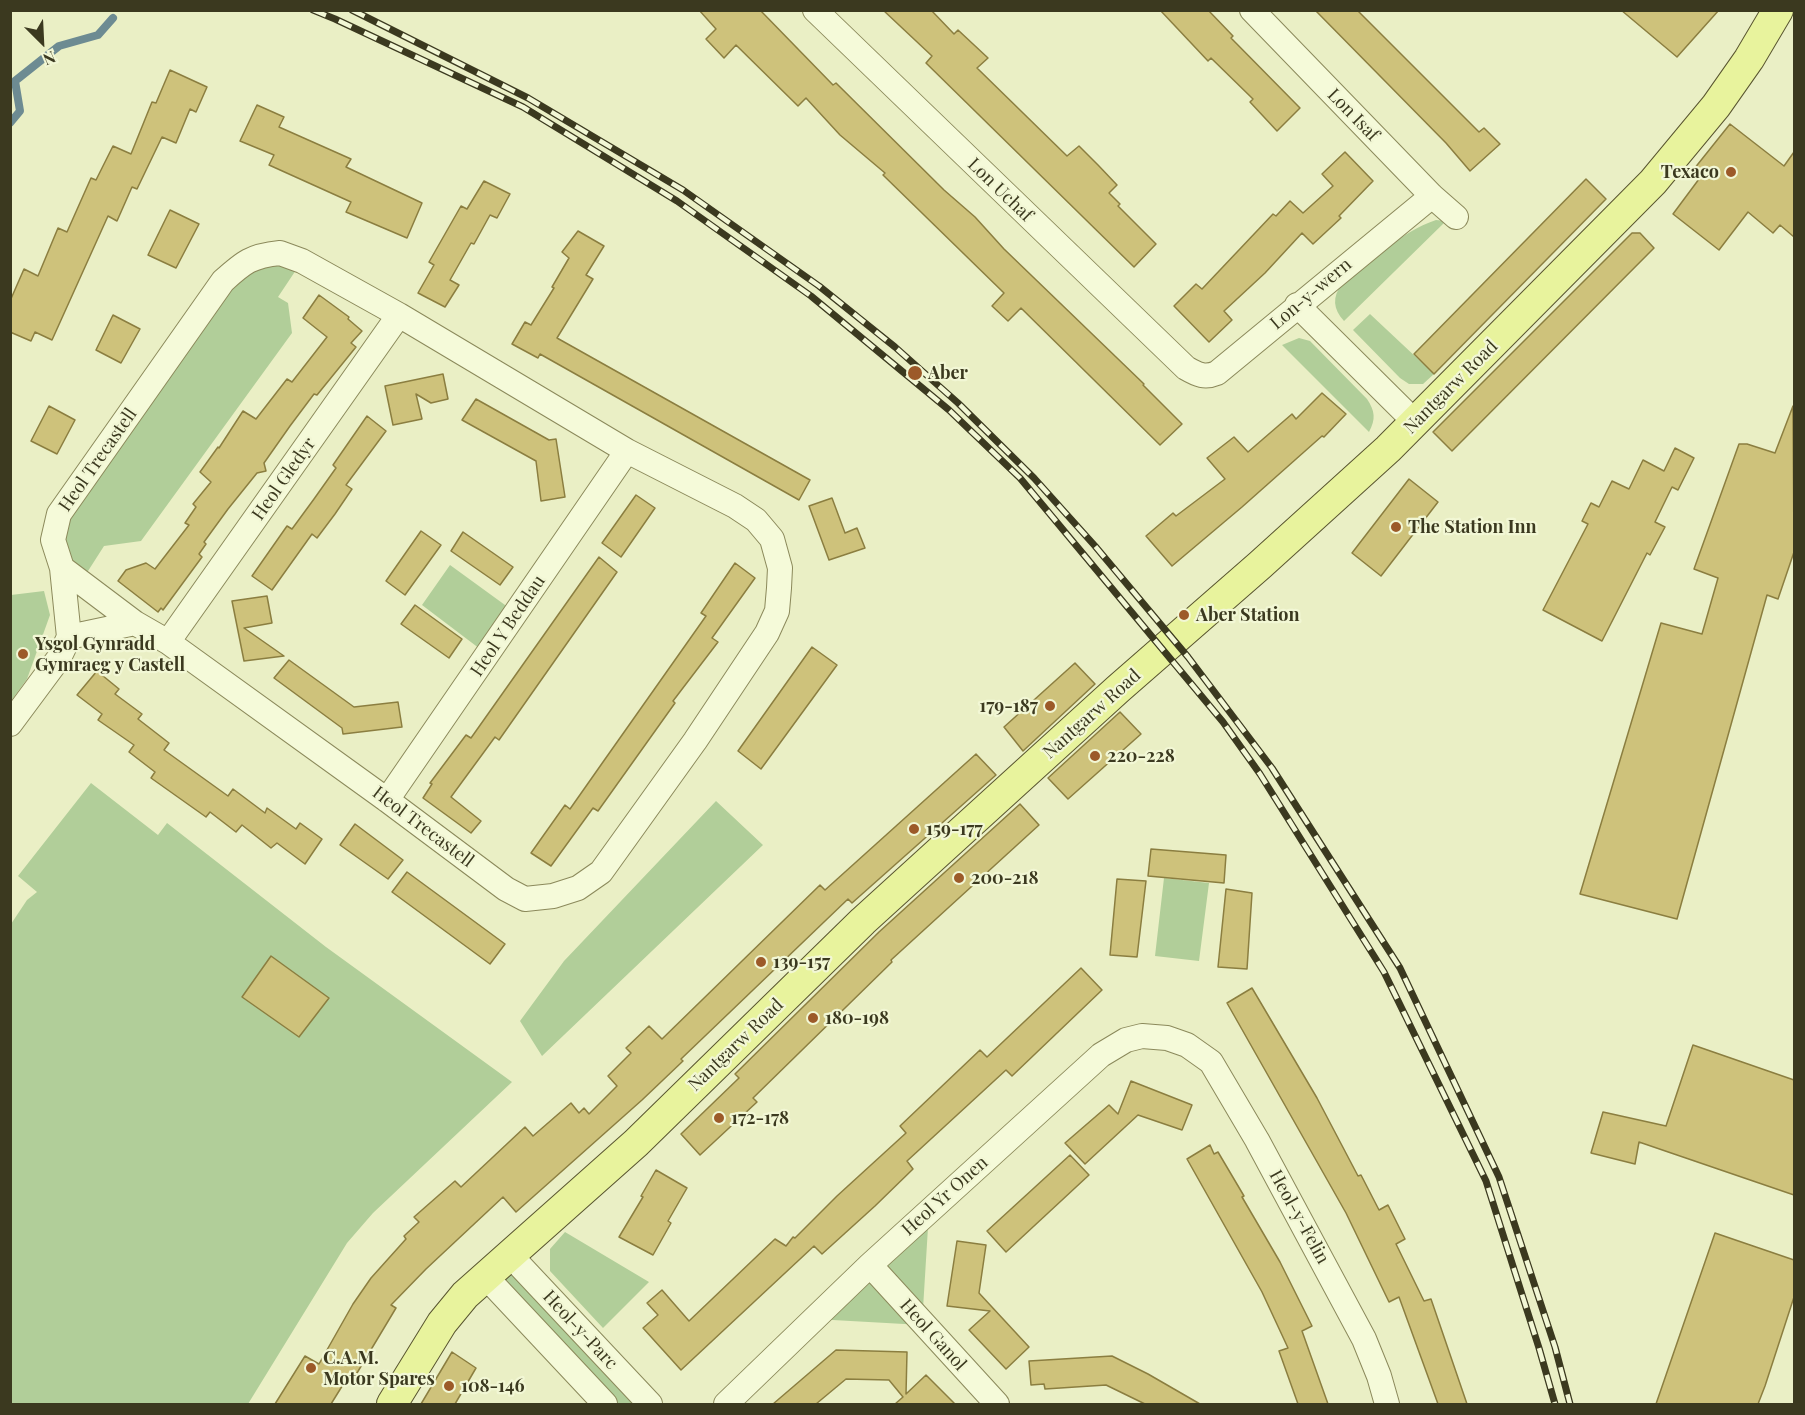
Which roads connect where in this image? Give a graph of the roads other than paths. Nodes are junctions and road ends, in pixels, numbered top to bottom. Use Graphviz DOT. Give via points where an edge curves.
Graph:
graph roads {
  1 [pos="814,10"];
  2 [pos="1252,10"];
  3 [pos="1778,10"];
  4 [pos="1432,195"];
  5 [pos="1456,217"];
  6 [pos="1297,305"];
  7 [pos="399,315"];
  8 [pos="1186,368"];
  9 [pos="1415,422"];
  10 [pos="627,450"];
  11 [pos="62,568"];
  12 [pos="135,623"];
  13 [pos="69,637"];
  14 [pos="168,642"];
  15 [pos="10,724"];
  16 [pos="387,800"];
  17 [pos="1187,1045"];
  18 [pos="510,1255"];
  19 [pos="870,1265"];
  20 [pos="485,1276"];
  21 [pos="392,1404"];
  22 [pos="605,1404"];
  23 [pos="650,1404"];
  24 [pos="726,1404"];
  25 [pos="997,1404"];
  26 [pos="1387,1404"];
  1 -- 8 [label="street, Lon Uchaf"];
  2 -- 4 [label="street, Lon Isaf"];
  3 -- 9 [label="main road, Nantgarw Road" via="1716,106 1658,176"];
  4 -- 5 [label="street, Lon Isaf"];
  4 -- 6 [label="street, Lon-y-wern"];
  6 -- 8 [label="street, Lon-y-wern" via="1217,373 1208,377"];
  6 -- 9 [label="street"];
  7 -- 10 [label="street, Heol Trecastell"];
  7 -- 11 [label="street, Heol Trecastell" via="302,261 280,253 260,255 241,264 223,281 59,514 53,540"];
  7 -- 14 [label="street, Heol Gledyr"];
  9 -- 18 [label="main road, Nantgarw Road" via="863,921 636,1143"];
  10 -- 16 [label="street, Heol Y Beddau"];
  10 -- 16 [label="street, Heol Trecastell" via="756,520 772,539 780,568 777,611 767,633 695,741 601,872 578,888 553,896 525,899 506,890"];
  11 -- 12 [label="street, Heol Trecastell"];
  11 -- 13 [label="street, Heol Trecastell"];
  12 -- 13 [label="street"];
  12 -- 14 [label="street, Heol Trecastell"];
  13 -- 15 [label="street" via="59,658"];
  14 -- 16 [label="street, Heol Trecastell"];
  17 -- 19 [label="street, Heol Yr Onen" via="1142,1036 1126,1040 1101,1055"];
  17 -- 26 [label="street, Heol-y-Felin" via="1211,1062 1257,1140 1364,1339"];
  18 -- 20 [label="main road, Nantgarw Road"];
  18 -- 23 [label="street, Heol-y-Parc"];
  19 -- 24 [label="street, Heol Yr Onen"];
  19 -- 25 [label="street, Heol Ganol"];
  20 -- 21 [label="main road, Nantgarw Road" via="442,1323"];
  20 -- 22 [label="street, Heol-y-Parc"];
}
